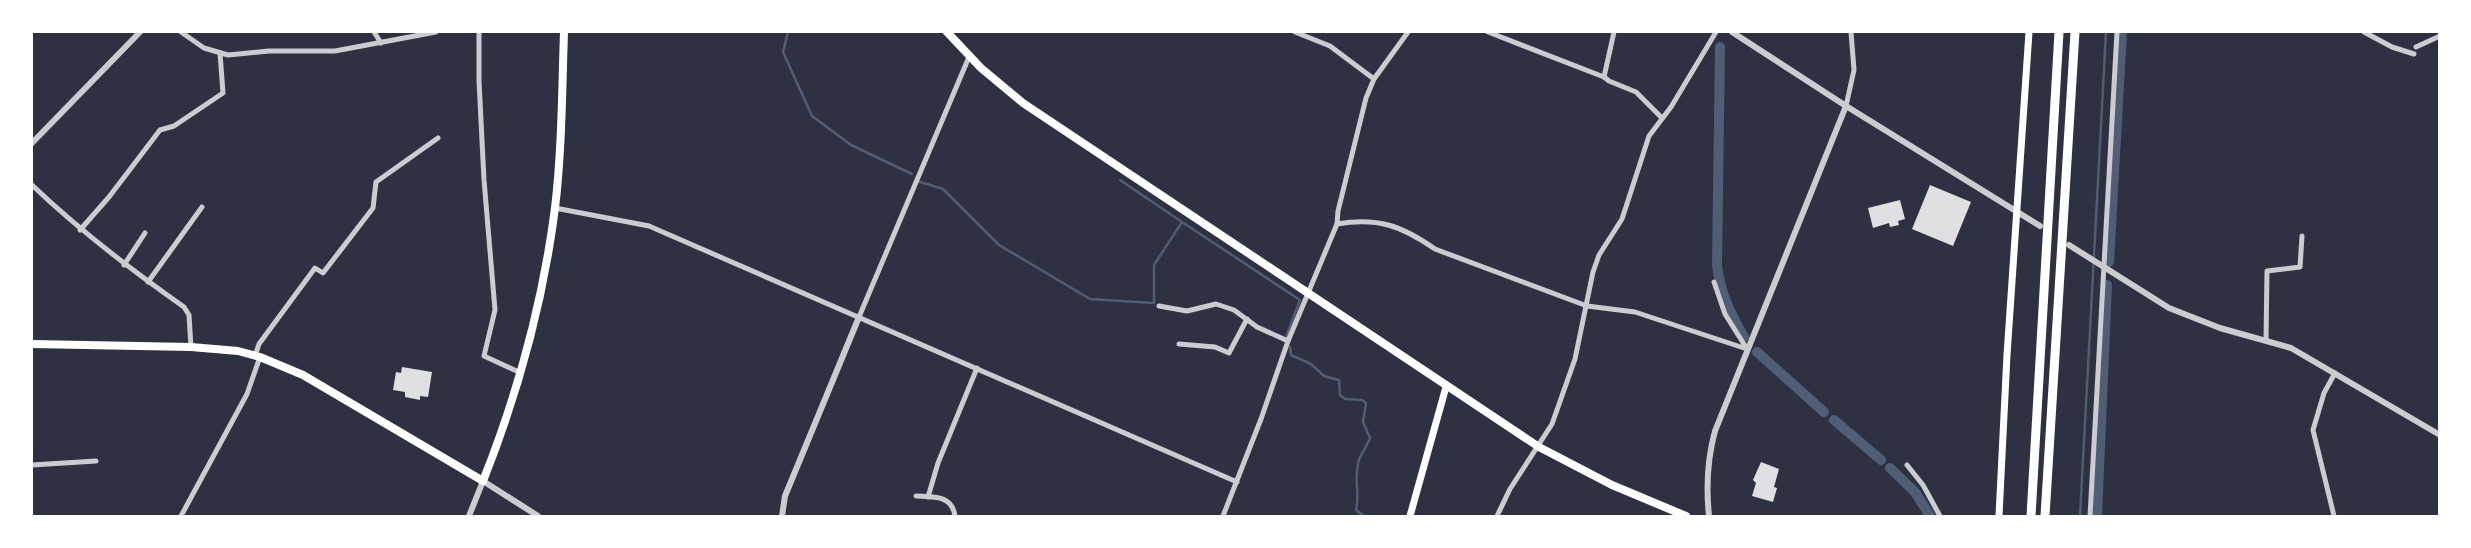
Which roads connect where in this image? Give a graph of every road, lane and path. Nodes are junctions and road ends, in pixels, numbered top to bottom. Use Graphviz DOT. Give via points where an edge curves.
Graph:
graph roads {
  1 [pos="140,32"];
  2 [pos="181,32"];
  3 [pos="374,32"];
  4 [pos="436,32"];
  5 [pos="479,32"];
  6 [pos="564,32"];
  7 [pos="947,32"];
  8 [pos="1295,32"];
  9 [pos="1409,32"];
  10 [pos="1488,32"];
  11 [pos="1614,32"];
  12 [pos="1716,32"];
  13 [pos="1732,32"];
  14 [pos="1851,32"];
  15 [pos="2029,32"];
  16 [pos="2059,32"];
  17 [pos="2075,32"];
  18 [pos="2117,32"];
  19 [pos="2364,32"];
  20 [pos="409,34"];
  21 [pos="2440,36"];
  22 [pos="381,43"];
  23 [pos="220,53"];
  24 [pos="970,57"];
  25 [pos="1604,76"];
  26 [pos="1374,79"];
  27 [pos="1846,106"];
  28 [pos="1662,118"];
  29 [pos="438,138"];
  30 [pos="32,143"];
  31 [pos="32,185"];
  32 [pos="202,206"];
  33 [pos="555,208"];
  34 [pos="2017,211"];
  35 [pos="1337,224"];
  36 [pos="2040,226"];
  37 [pos="80,230"];
  38 [pos="145,233"];
  39 [pos="2302,236"];
  40 [pos="2070,245"];
  41 [pos="124,265"];
  42 [pos="2103,267"];
  43 [pos="148,282"];
  44 [pos="1714,282"];
  45 [pos="1309,295"];
  46 [pos="1159,306"];
  47 [pos="1587,306"];
  48 [pos="859,317"];
  49 [pos="1247,319"];
  50 [pos="2266,340"];
  51 [pos="1288,341"];
  52 [pos="32,344"];
  53 [pos="1180,344"];
  54 [pos="191,347"];
  55 [pos="1747,349"];
  56 [pos="257,357"];
  57 [pos="977,368"];
  58 [pos="521,373"];
  59 [pos="2335,373"];
  60 [pos="1446,387"];
  61 [pos="2440,435"];
  62 [pos="1539,447"];
  63 [pos="96,461"];
  64 [pos="32,465"];
  65 [pos="1907,465"];
  66 [pos="483,481"];
  67 [pos="1237,482"];
  68 [pos="916,496"];
  69 [pos="928,497"];
  70 [pos="181,516"];
  71 [pos="469,516"];
  72 [pos="538,516"];
  73 [pos="782,516"];
  74 [pos="955,516"];
  75 [pos="1223,516"];
  76 [pos="1410,516"];
  77 [pos="1497,516"];
  78 [pos="1686,516"];
  79 [pos="1709,516"];
  80 [pos="1940,516"];
  81 [pos="1999,516"];
  82 [pos="2031,516"];
  83 [pos="2045,516"];
  84 [pos="2090,516"];
  85 [pos="2334,516"];
  1 -- 30 [label="street"];
  2 -- 23 [label="street"];
  3 -- 22 [label="street"];
  4 -- 20 [label="street"];
  5 -- 58 [label="street" via="484,180 495,310 484,356"];
  6 -- 33 [label="main road"];
  7 -- 24 [label="main road"];
  8 -- 26 [label="street" via="1330,46"];
  9 -- 26 [label="street"];
  10 -- 25 [label="street"];
  11 -- 25 [label="street"];
  12 -- 28 [label="street"];
  13 -- 27 [label="street"];
  14 -- 27 [label="street" via="1854,69"];
  15 -- 34 [label="main road"];
  16 -- 82 [label="highway"];
  17 -- 83 [label="highway"];
  18 -- 42 [label="street"];
  19 -- 21 [label="street" via="2392,47 2415,50"];
  20 -- 22 [label="street"];
  22 -- 23 [label="street" via="335,51"];
  23 -- 37 [label="street" via="223,93 160,130"];
  24 -- 45 [label="main road" via="1023,103"];
  24 -- 48 [label="street"];
  25 -- 28 [label="street" via="1636,92"];
  26 -- 35 [label="street"];
  27 -- 34 [label="street"];
  27 -- 55 [label="street"];
  28 -- 47 [label="street" via="1649,136 1622,219 1599,255"];
  29 -- 56 [label="street" via="376,182 373,208 323,273 315,268 259,344"];
  31 -- 37 [label="street"];
  32 -- 43 [label="street"];
  33 -- 48 [label="street" via="649,226"];
  33 -- 58 [label="main road" via="537,314"];
  34 -- 36 [label="street"];
  34 -- 81 [label="main road"];
  35 -- 45 [label="street"];
  35 -- 47 [label="street" via="1384,222 1435,249"];
  37 -- 41 [label="street"];
  38 -- 41 [label="street"];
  39 -- 50 [label="street" via="2300,267 2267,271"];
  40 -- 42 [label="street"];
  41 -- 43 [label="street"];
  42 -- 50 [label="street" via="2169,308"];
  42 -- 84 [label="street"];
  43 -- 54 [label="street" via="184,307"];
  44 -- 55 [label="street"];
  45 -- 51 [label="street"];
  45 -- 60 [label="main road"];
  46 -- 49 [label="street" via="1187,311 1216,304"];
  47 -- 55 [label="street" via="1635,312"];
  47 -- 62 [label="street" via="1575,359"];
  48 -- 57 [label="street"];
  48 -- 73 [label="street" via="785,496"];
  49 -- 51 [label="street"];
  49 -- 53 [label="street" via="1229,353"];
  50 -- 59 [label="street" via="2291,348"];
  51 -- 67 [label="street"];
  52 -- 54 [label="main road"];
  54 -- 56 [label="main road"];
  55 -- 79 [label="street" via="1710,450 1706,475"];
  56 -- 66 [label="main road" via="303,375"];
  56 -- 70 [label="street" via="247,394"];
  57 -- 67 [label="street"];
  57 -- 69 [label="street"];
  58 -- 66 [label="main road"];
  59 -- 61 [label="street"];
  59 -- 85 [label="street" via="2313,430"];
  60 -- 62 [label="main road"];
  60 -- 76 [label="main road"];
  62 -- 77 [label="street"];
  62 -- 78 [label="main road"];
  63 -- 64 [label="street"];
  65 -- 80 [label="street"];
  66 -- 71 [label="street"];
  66 -- 72 [label="street"];
  67 -- 75 [label="street"];
  68 -- 69 [label="street"];
  69 -- 74 [label="street" via="950,502"];
}
